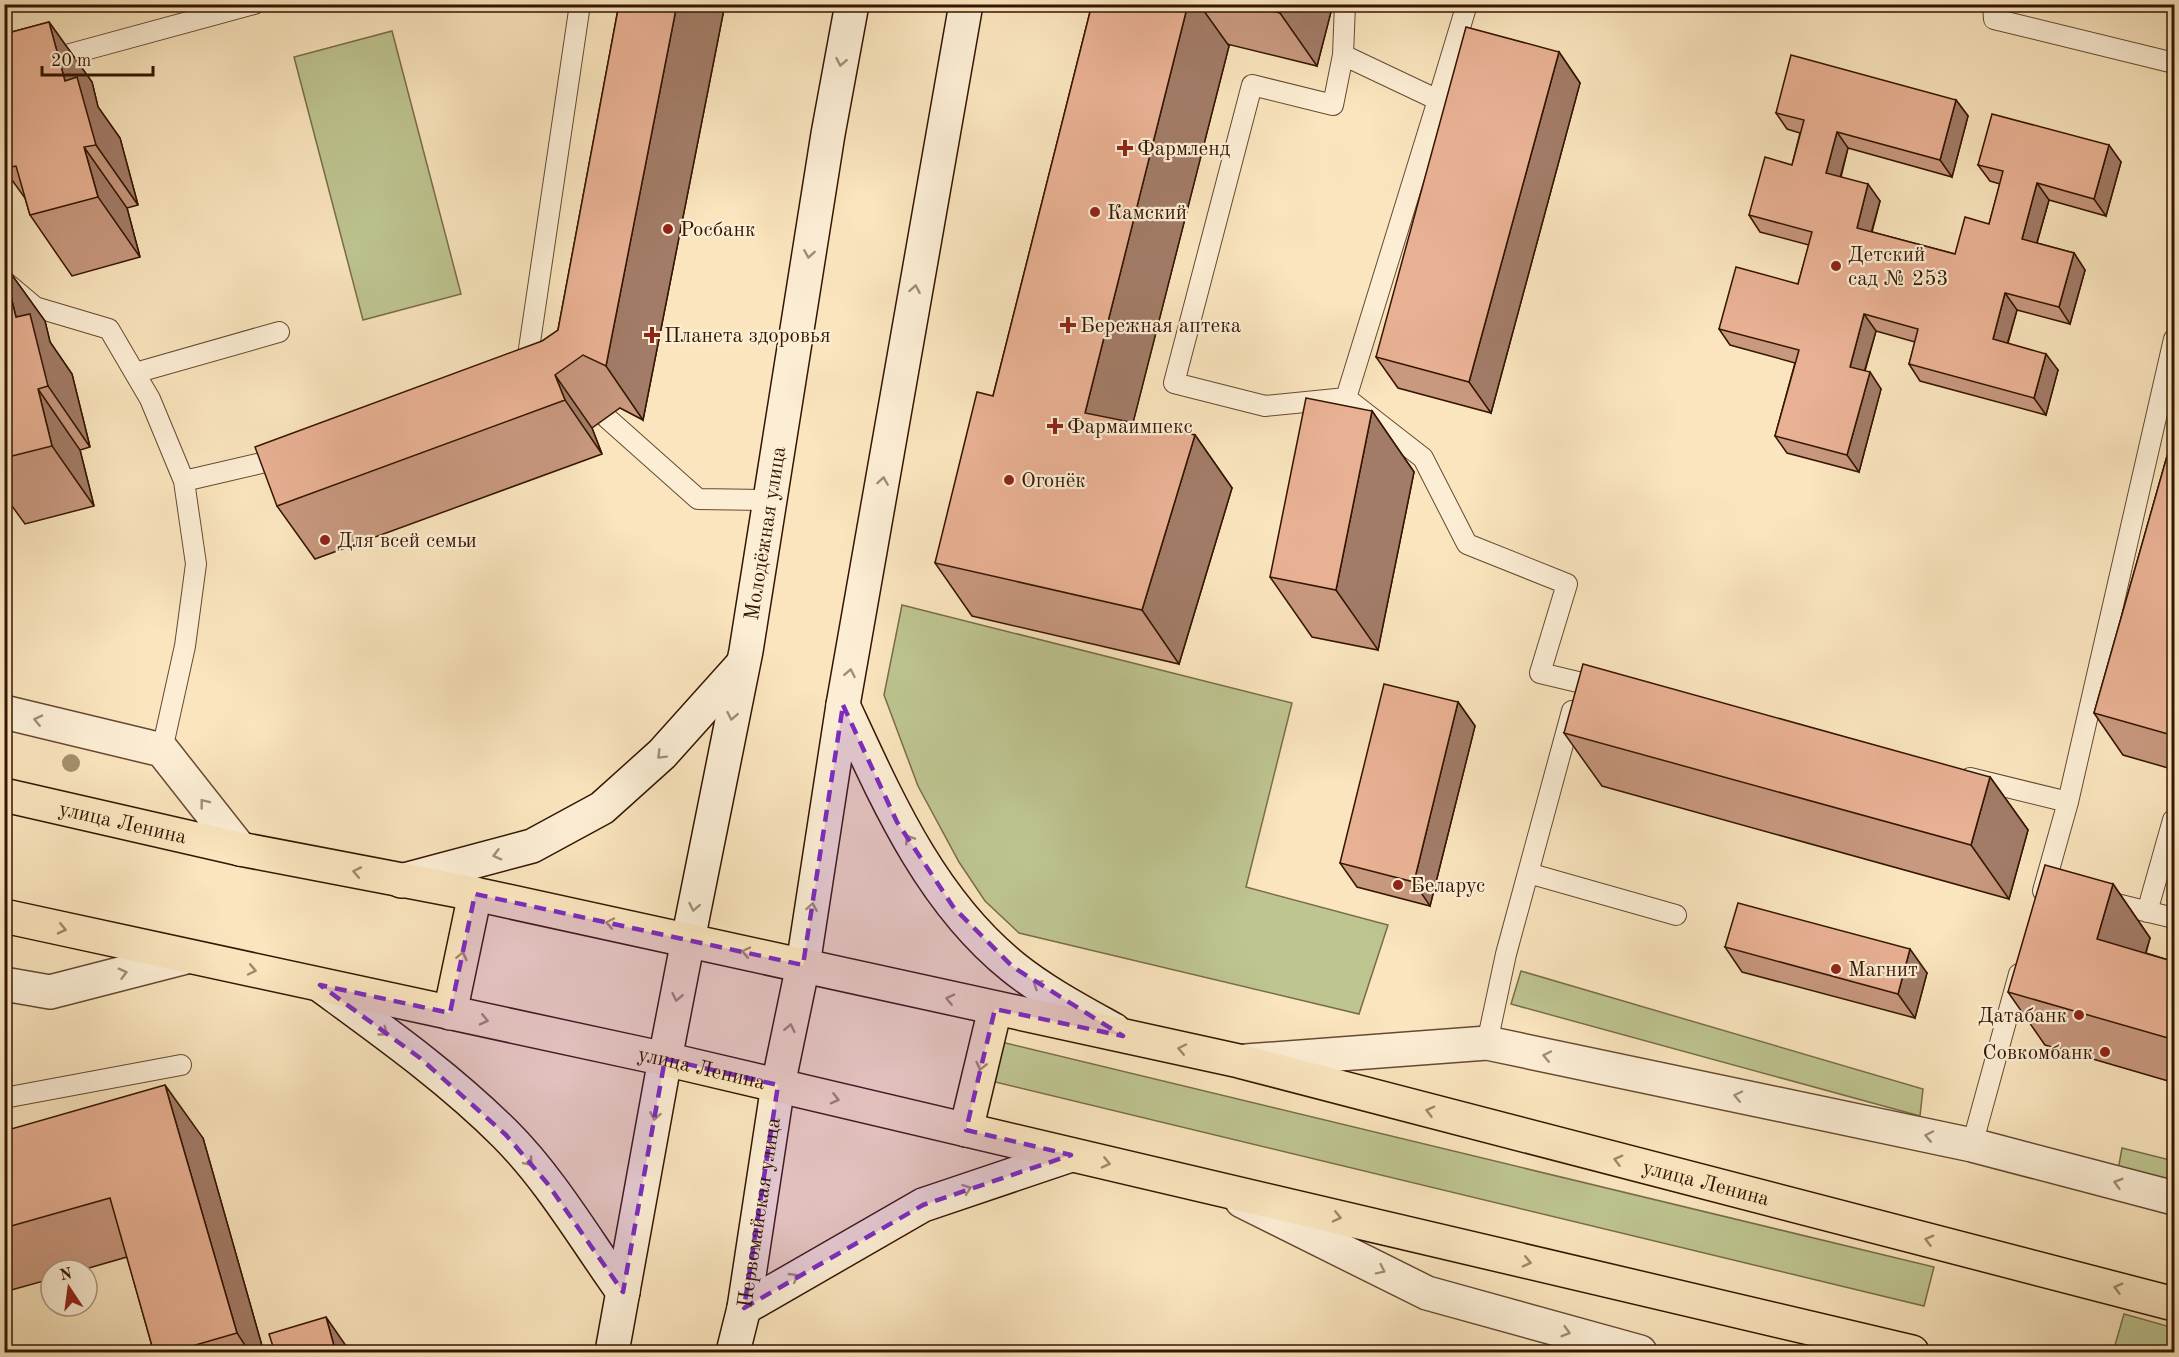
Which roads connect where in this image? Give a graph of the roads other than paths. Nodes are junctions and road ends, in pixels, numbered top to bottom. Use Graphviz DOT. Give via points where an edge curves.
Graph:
graph roads {
  1 [pos="254,4"];
  2 [pos="580,4"];
  3 [pos="852,4"];
  4 [pos="966,4"];
  5 [pos="1345,4"];
  6 [pos="1467,4"];
  7 [pos="1993,4"];
  8 [pos="1343,55"];
  9 [pos="2175,63"];
  10 [pos="4,72"];
  11 [pos="1438,100"];
  12 [pos="4,281"];
  13 [pos="35,307"];
  14 [pos="4,308"];
  15 [pos="279,332"];
  16 [pos="2175,339"];
  17 [pos="527,369"];
  18 [pos="135,373"];
  19 [pos="547,375"];
  20 [pos="505,377"];
  21 [pos="1346,398"];
  22 [pos="607,418"];
  23 [pos="303,451"];
  24 [pos="184,481"];
  25 [pos="770,500"];
  26 [pos="742,664"];
  27 [pos="1579,682"];
  28 [pos="1626,693"];
  29 [pos="843,705"];
  30 [pos="4,712"];
  31 [pos="162,750"];
  32 [pos="1952,773"];
  33 [pos="4,795"];
  34 [pos="2068,802"];
  35 [pos="2173,820"];
  36 [pos="240,849"];
  37 [pos="1528,873"];
  38 [pos="401,881"];
  39 [pos="2044,886"];
  40 [pos="2067,892"];
  41 [pos="475,894"];
  42 [pos="2090,897"];
  43 [pos="2038,909"];
  44 [pos="2147,912"];
  45 [pos="1676,915"];
  46 [pos="4,916"];
  47 [pos="2175,918"];
  48 [pos="688,940"];
  49 [pos="2025,954"];
  50 [pos="186,957"];
  51 [pos="803,965"];
  52 [pos="4,984"];
  53 [pos="320,985"];
  54 [pos="995,1009"];
  55 [pos="450,1013"];
  56 [pos="1123,1036"];
  57 [pos="1487,1043"];
  58 [pos="665,1059"];
  59 [pos="1239,1061"];
  60 [pos="181,1065"];
  61 [pos="778,1085"];
  62 [pos="4,1098"];
  63 [pos="966,1130"];
  64 [pos="1972,1145"];
  65 [pos="1071,1155"];
  66 [pos="1216,1188"];
  67 [pos="2175,1198"];
  68 [pos="623,1292"];
  69 [pos="2175,1304"];
  70 [pos="744,1308"];
  71 [pos="612,1353"];
  72 [pos="733,1353"];
  73 [pos="1640,1353"];
  74 [pos="1912,1353"];
  1 -- 10 [label="lane"];
  2 -- 17 [label="lane"];
  3 -- 25 [label="main road, Молодёжная улица, one-way"];
  29 -- 4 [label="main road, one-way"];
  5 -- 8 [label="lane"];
  6 -- 11 [label="lane"];
  7 -- 9 [label="lane" via="1994,19"];
  8 -- 11 [label="lane"];
  8 -- 21 [label="lane" via="1333,105 1252,85 1174,384 1265,406"];
  11 -- 21 [label="lane"];
  12 -- 13 [label="lane"];
  13 -- 14 [label="lane"];
  13 -- 18 [label="lane" via="109,329"];
  15 -- 18 [label="lane"];
  16 -- 34 [label="lane"];
  17 -- 19 [label="lane"];
  17 -- 20 [label="lane"];
  18 -- 24 [label="lane"];
  21 -- 27 [label="lane" via="1423,458 1467,544 1567,584 1540,673"];
  22 -- 25 [label="lane" via="698,498"];
  23 -- 24 [label="lane"];
  24 -- 31 [label="lane" via="196,564 185,646"];
  25 -- 26 [label="main road, Молодёжная улица"];
  26 -- 38 [label="main road, one-way" via="662,754 602,808 532,846"];
  26 -- 48 [label="main road, Молодёжная улица, one-way"];
  27 -- 28 [label="lane"];
  27 -- 37 [label="lane"];
  51 -- 29 [label="main road, one-way"];
  56 -- 29 [label="main road, one-way" via="1013,967 954,908 897,822"];
  31 -- 30 [label="main road, one-way"];
  36 -- 31 [label="main road, улица Ленина, one-way"];
  32 -- 34 [label="lane"];
  33 -- 36 [label="main road, улица Ленина"];
  34 -- 39 [label="lane"];
  35 -- 44 [label="lane"];
  38 -- 36 [label="main road, улица Ленина, one-way"];
  37 -- 45 [label="lane"];
  37 -- 57 [label="lane"];
  38 -- 41 [label="main road, улица Ленина"];
  39 -- 40 [label="lane"];
  39 -- 43 [label="lane"];
  48 -- 41 [label="main road, улица Ленина, one-way"];
  55 -- 41 [label="main road, one-way"];
  42 -- 44 [label="lane"];
  44 -- 47 [label="lane"];
  46 -- 50 [label="main road, улица Ленина, one-way"];
  51 -- 48 [label="main road, улица Ленина, one-way"];
  48 -- 58 [label="main road, Молодёжная улица, one-way"];
  49 -- 64 [label="lane"];
  52 -- 50 [label="main road, улица Ленина, one-way" via="50,992"];
  50 -- 53 [label="main road, улица Ленина, one-way"];
  54 -- 51 [label="main road, улица Ленина, one-way"];
  61 -- 51 [label="main road, Первомайская улица, one-way"];
  53 -- 55 [label="main road, улица Ленина"];
  53 -- 68 [label="main road, one-way" via="420,1058 506,1134 547,1184"];
  54 -- 56 [label="main road, улица Ленина"];
  54 -- 63 [label="main road, one-way"];
  55 -- 58 [label="main road, улица Ленина, one-way"];
  59 -- 56 [label="main road, улица Ленина, one-way"];
  57 -- 59 [label="main road, улица Ленина"];
  64 -- 57 [label="main road, улица Ленина, one-way"];
  58 -- 61 [label="main road, улица Ленина"];
  58 -- 68 [label="main road, one-way"];
  69 -- 59 [label="main road, улица Ленина, one-way"];
  60 -- 62 [label="lane"];
  61 -- 63 [label="main road, улица Ленина, one-way"];
  61 -- 70 [label="main road, Первомайская улица"];
  63 -- 65 [label="main road, улица Ленина"];
  67 -- 64 [label="main road, улица Ленина, one-way"];
  65 -- 66 [label="main road, улица Ленина, one-way"];
  70 -- 65 [label="main road, one-way" via="923,1205"];
  66 -- 73 [label="main road, улица Ленина, one-way" via="1427,1293"];
  66 -- 74 [label="main road, улица Ленина, one-way"];
  68 -- 71 [label="main road"];
  70 -- 72 [label="main road, Первомайская улица"];
}
